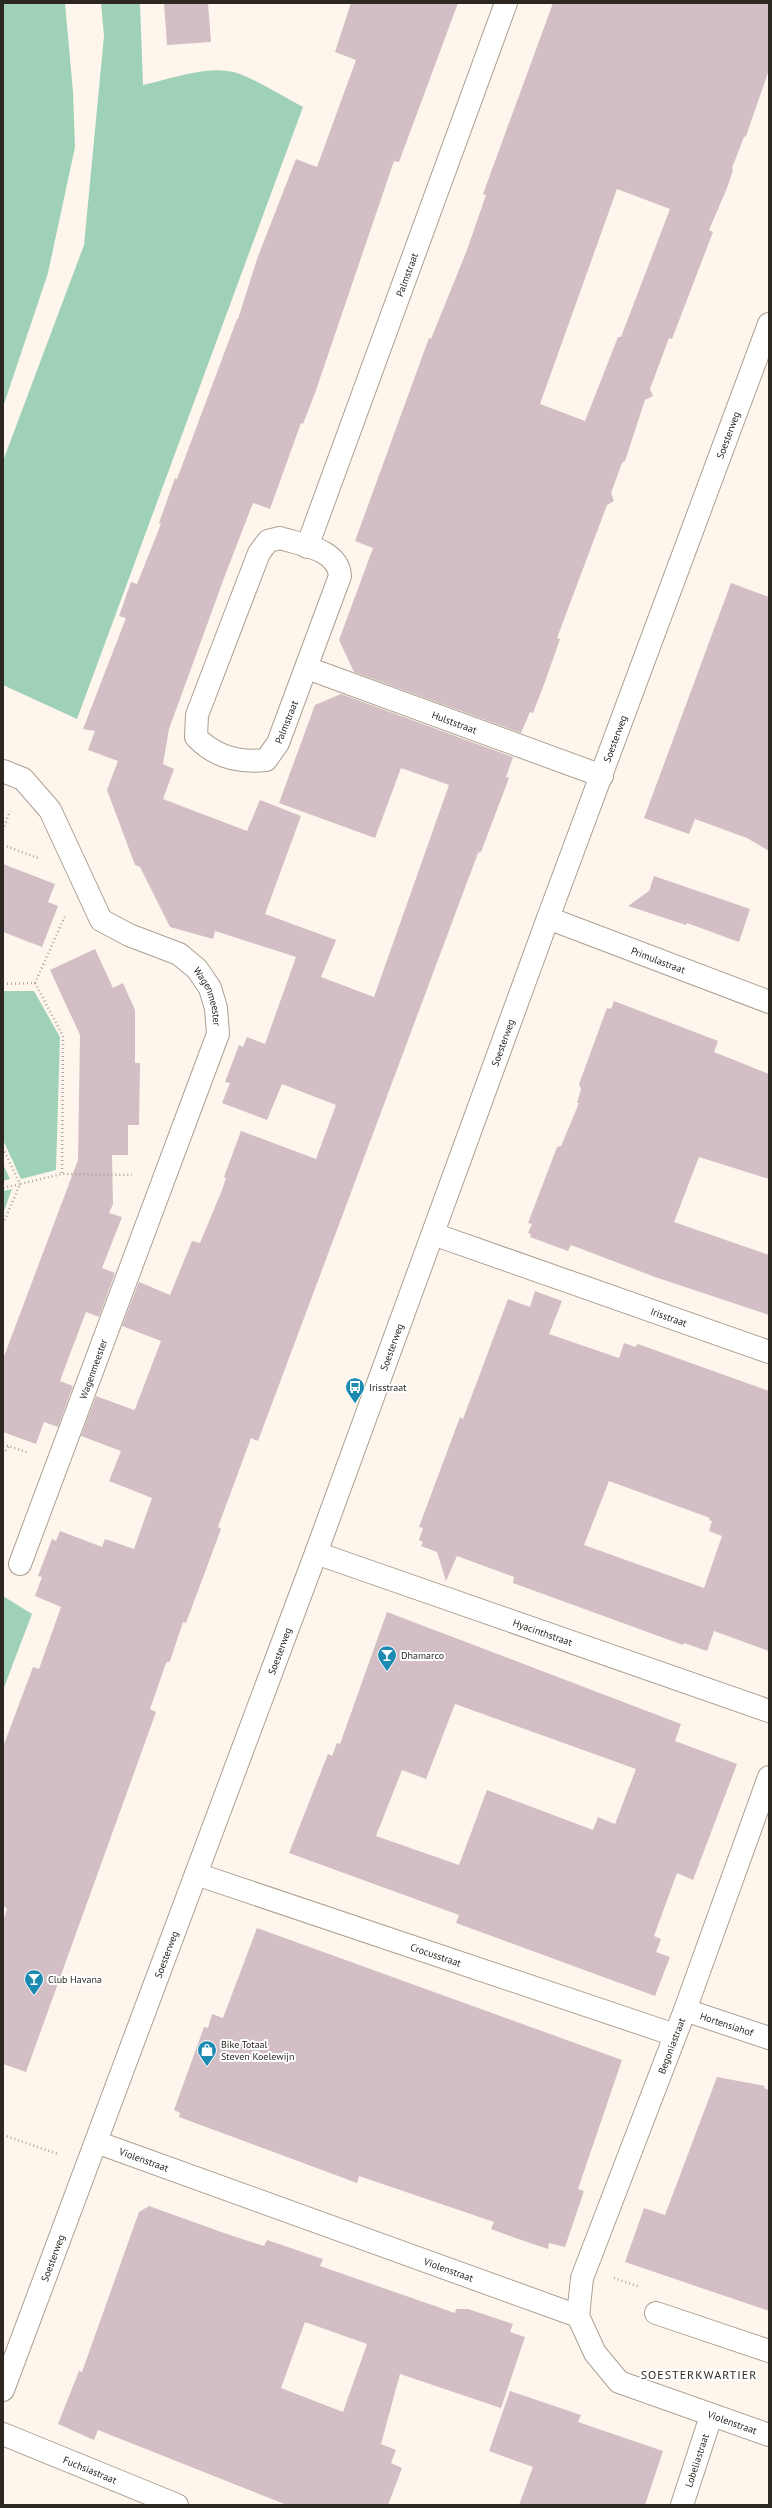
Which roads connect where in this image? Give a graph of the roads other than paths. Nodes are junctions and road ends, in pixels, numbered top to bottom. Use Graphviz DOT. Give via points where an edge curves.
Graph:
graph roads {
  1 [pos="506,3"];
  2 [pos="769,324"];
  3 [pos="307,547"];
  4 [pos="307,668"];
  5 [pos="3,771"];
  6 [pos="602,776"];
  7 [pos="548,918"];
  8 [pos="769,1002"];
  9 [pos="433,1234"];
  10 [pos="769,1352"];
  11 [pos="316,1553"];
  12 [pos="20,1564"];
  13 [pos="769,1712"];
  14 [pos="769,1777"];
  15 [pos="196,1874"];
  16 [pos="685,2010"];
  17 [pos="676,2035"];
  18 [pos="769,2038"];
  19 [pos="96,2142"];
  20 [pos="656,2313"];
  21 [pos="578,2316"];
  22 [pos="769,2351"];
  23 [pos="3,2390"];
  24 [pos="712,2416"];
  25 [pos="3,2434"];
  26 [pos="769,2435"];
  27 [pos="177,2505"];
  28 [pos="682,2505"];
  1 -- 3 [label="street, Palmstraat"];
  2 -- 6 [label="street, Soesterweg"];
  3 -- 4 [label="street, Palmstraat" via="331,556 340,566 340,576"];
  3 -- 4 [label="street, Palmstraat" via="280,538 268,542 259,554 197,715 196,737 208,750 246,762 266,760 278,743"];
  4 -- 6 [label="street, Hulststraat"];
  5 -- 12 [label="street, Wagenmeester" via="22,779 50,810 101,920 129,935 179,954 197,969 210,988 216,1008 218,1034"];
  6 -- 7 [label="street, Soesterweg"];
  7 -- 8 [label="street, Primulastraat"];
  7 -- 9 [label="street, Soesterweg"];
  9 -- 10 [label="street, Irisstraat"];
  9 -- 11 [label="street, Soesterweg"];
  11 -- 13 [label="street, Hyacinthstraat"];
  11 -- 15 [label="street, Soesterweg"];
  14 -- 16 [label="street, Begoniastraat"];
  15 -- 17 [label="street, Crocusstraat"];
  15 -- 19 [label="street, Soesterweg"];
  16 -- 17 [label="street, Begoniastraat"];
  16 -- 18 [label="street, Hortensiahof"];
  17 -- 21 [label="street, Begoniastraat" via="582,2278"];
  19 -- 21 [label="street, Violenstraat"];
  19 -- 23 [label="street, Soesterweg"];
  20 -- 22 [label="street"];
  21 -- 24 [label="street, Violenstraat" via="595,2353 619,2382"];
  24 -- 26 [label="street, Violenstraat"];
  24 -- 28 [label="street, Lobeliastraat"];
  25 -- 27 [label="street, Fuchsiastraat"];
}
